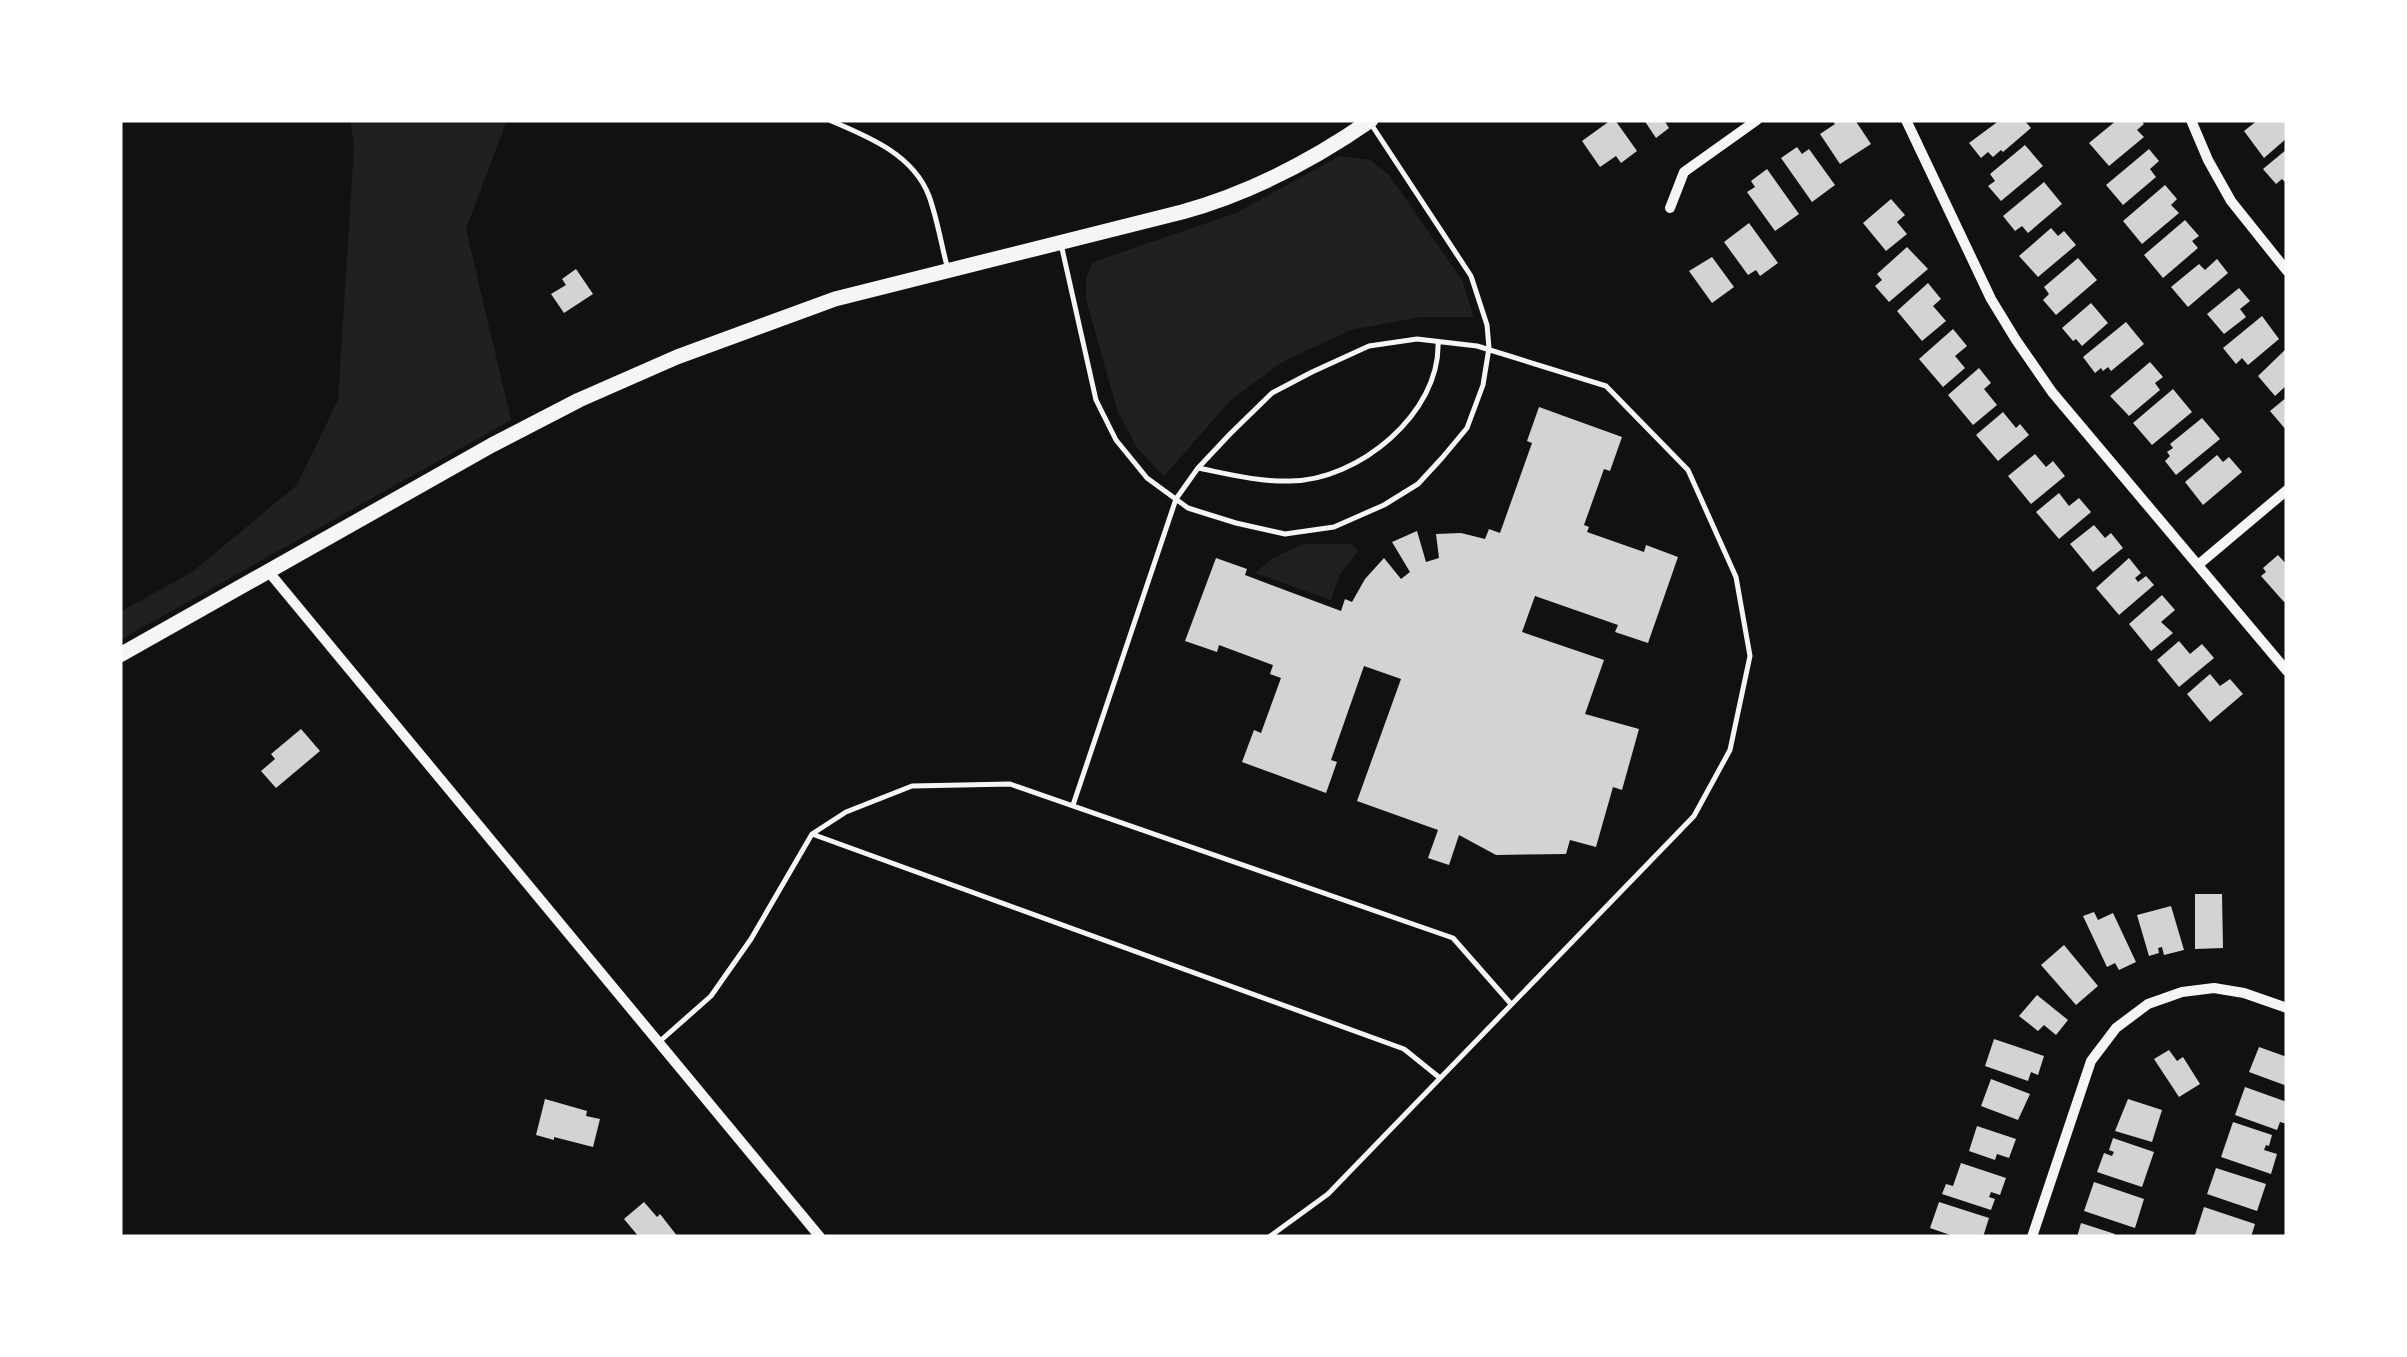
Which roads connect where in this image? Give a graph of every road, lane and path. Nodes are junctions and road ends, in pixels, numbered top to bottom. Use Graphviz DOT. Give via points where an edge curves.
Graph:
graph roads {
  1 [pos="829,120"];
  2 [pos="1757,120"];
  3 [pos="1906,120"];
  4 [pos="2191,120"];
  5 [pos="1370,121"];
  6 [pos="1670,208"];
  7 [pos="1061,242"];
  8 [pos="948,271"];
  9 [pos="2287,271"];
  10 [pos="1438,342"];
  11 [pos="1488,348"];
  12 [pos="1198,468"];
  13 [pos="2287,490"];
  14 [pos="1176,499"];
  15 [pos="2198,565"];
  16 [pos="268,571"];
  17 [pos="120,656"];
  18 [pos="2287,671"];
  19 [pos="1073,805"];
  20 [pos="812,834"];
  21 [pos="1512,1004"];
  22 [pos="2287,1008"];
  23 [pos="659,1042"];
  24 [pos="1440,1078"];
  25 [pos="820,1237"];
  26 [pos="1269,1237"];
  27 [pos="2032,1237"];
  1 -- 8 [label="lane" via="905,160 928,193"];
  2 -- 6 [label="street" via="1684,172"];
  3 -- 15 [label="street" via="2016,340"];
  4 -- 9 [label="street" via="2232,201"];
  5 -- 7 [label="main road" via="1285,174 1225,199"];
  5 -- 11 [label="lane" via="1471,276"];
  7 -- 8 [label="main road"];
  7 -- 14 [label="lane" via="1096,400 1146,478"];
  8 -- 16 [label="main road" via="818,305 628,378 492,444"];
  10 -- 11 [label="lane"];
  10 -- 12 [label="lane" via="1369,346 1312,372 1272,394"];
  10 -- 12 [label="lane" via="1432,382 1418,412 1354,463 1292,482"];
  11 -- 14 [label="lane" via="1467,428 1418,484 1384,505 1334,527 1285,534 1236,524"];
  11 -- 21 [label="lane" via="1606,386 1688,470 1736,577 1750,656 1730,750 1694,816"];
  12 -- 14 [label="lane"];
  13 -- 15 [label="street"];
  14 -- 19 [label="lane"];
  15 -- 18 [label="street"];
  16 -- 17 [label="main road"];
  16 -- 23 [label="street"];
  19 -- 20 [label="lane" via="1010,784 912,786 846,812"];
  19 -- 21 [label="lane" via="1454,938"];
  20 -- 23 [label="lane" via="710,996"];
  20 -- 24 [label="lane" via="1404,1048"];
  21 -- 24 [label="lane"];
  22 -- 27 [label="street" via="2214,988 2148,1004 2116,1028 2091,1061"];
  23 -- 25 [label="street"];
  24 -- 26 [label="lane" via="1328,1194"];
}
